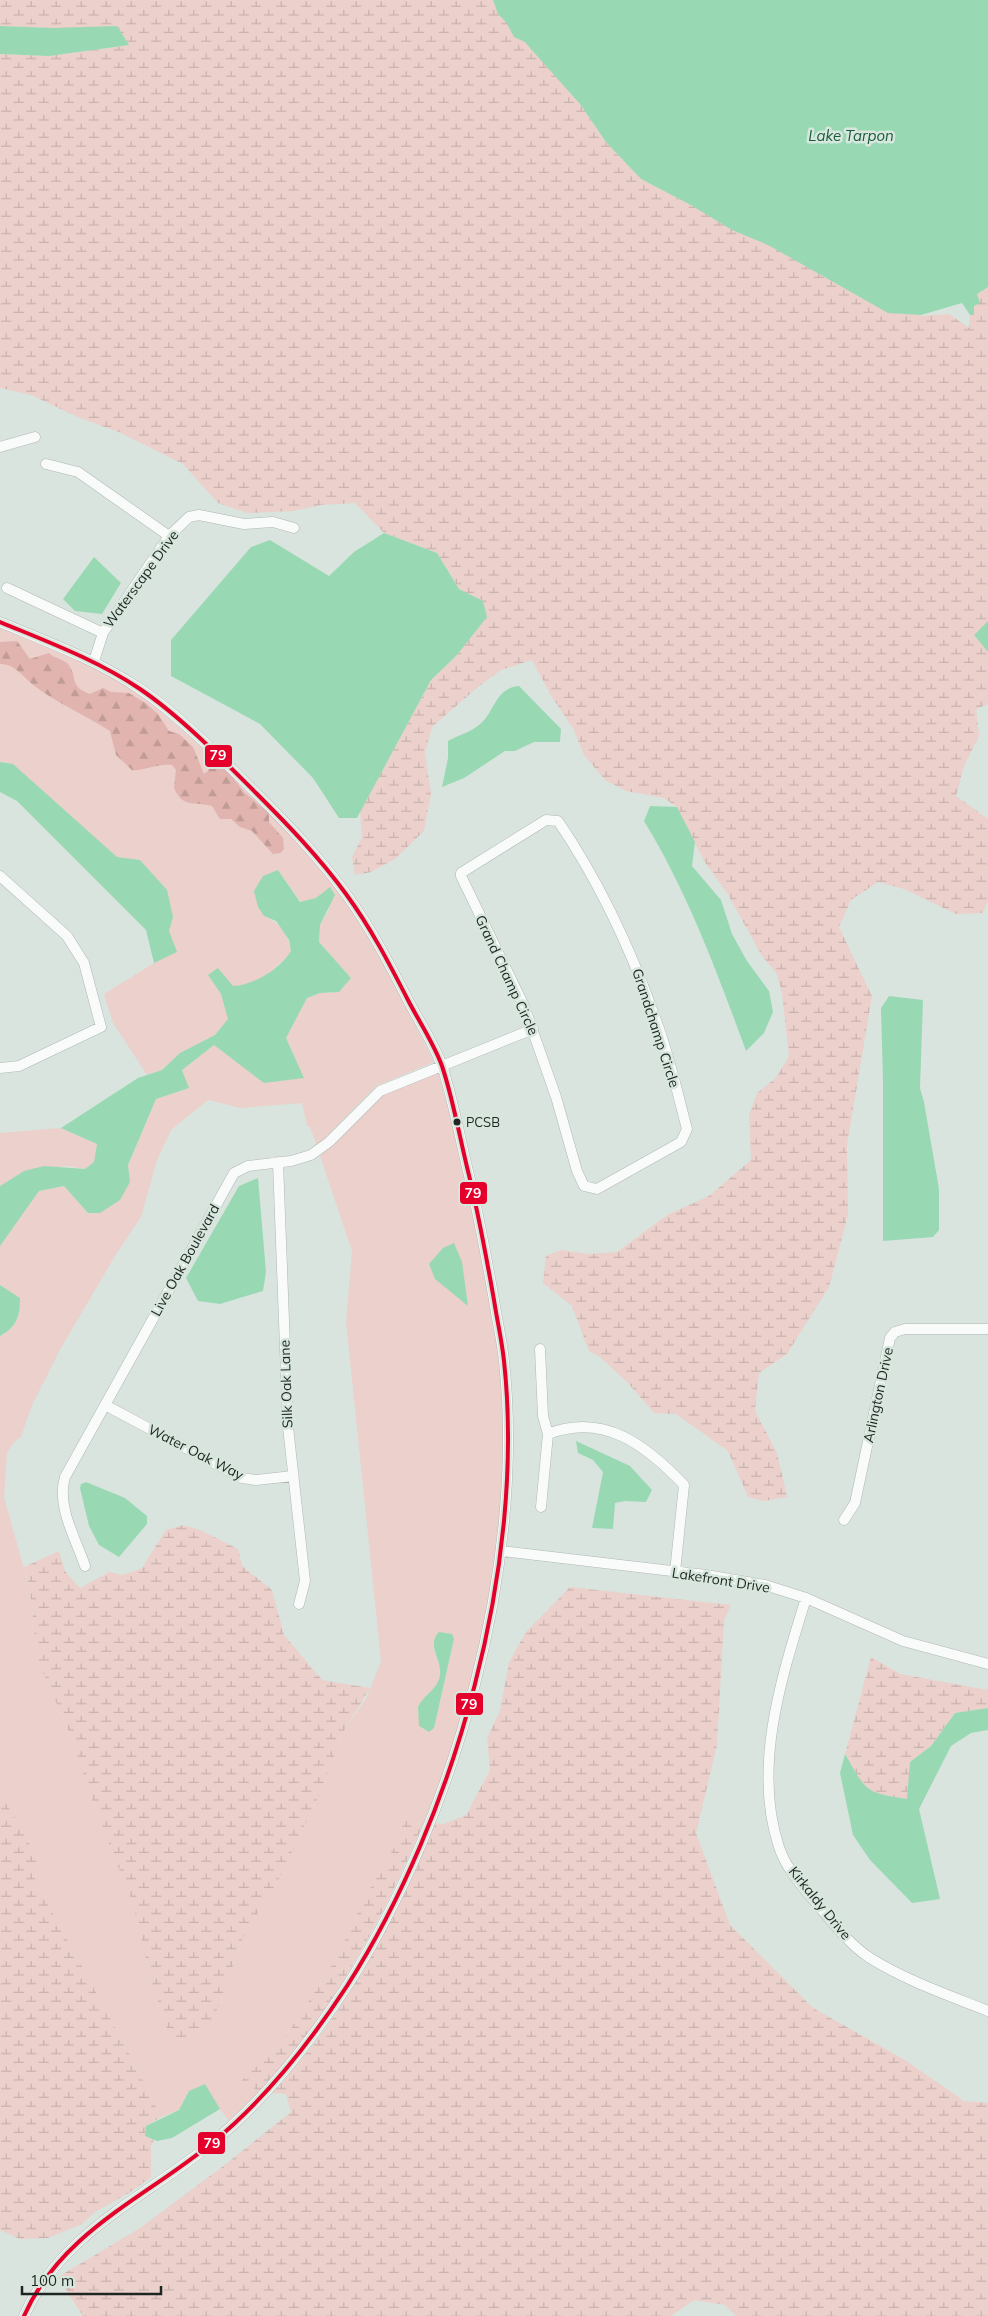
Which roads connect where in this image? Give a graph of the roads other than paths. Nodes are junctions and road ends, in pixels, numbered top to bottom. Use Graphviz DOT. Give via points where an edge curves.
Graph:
graph roads {
  1 [pos="35,437"];
  2 [pos="0,447"];
  3 [pos="46,464"];
  4 [pos="294,528"];
  5 [pos="169,536"];
  6 [pos="7,588"];
  7 [pos="0,622"];
  8 [pos="103,633"];
  9 [pos="94,661"];
  10 [pos="558,821"];
  11 [pos="0,876"];
  12 [pos="533,1029"];
  13 [pos="441,1065"];
  14 [pos="0,1068"];
  15 [pos="278,1162"];
  16 [pos="584,1186"];
  17 [pos="988,1329"];
  18 [pos="540,1349"];
  19 [pos="105,1404"];
  20 [pos="548,1434"];
  21 [pos="293,1476"];
  22 [pos="541,1507"];
  23 [pos="844,1520"];
  24 [pos="501,1552"];
  25 [pos="86,1566"];
  26 [pos="675,1572"];
  27 [pos="806,1598"];
  28 [pos="299,1604"];
  29 [pos="988,1664"];
  30 [pos="988,2010"];
  31 [pos="24,2316"];
  1 -- 2 [label="street"];
  3 -- 5 [label="street" via="78,472"];
  4 -- 5 [label="street, Waterscape Drive" via="273,522 228,522 199,515 189,517"];
  5 -- 8 [label="street, Waterscape Drive"];
  6 -- 8 [label="street"];
  7 -- 9 [label="street"];
  8 -- 9 [label="street, Waterscape Drive"];
  9 -- 13 [label="street" via="145,692 210,748 305,842 348,896 382,949"];
  10 -- 12 [label="street, Grand Champ Circle" via="546,820 461,873"];
  10 -- 16 [label="street, Grandchamp Circle" via="585,860 634,961 659,1028 687,1129 681,1142 597,1189"];
  11 -- 14 [label="street" via="67,936 84,963 101,1027 19,1066"];
  12 -- 13 [label="street, Live Oak Boulevard"];
  12 -- 16 [label="street, Grand Champ Circle"];
  13 -- 15 [label="street, Live Oak Boulevard" via="380,1090 329,1142 311,1155"];
  13 -- 24 [label="street" via="478,1209 504,1361 507,1426"];
  15 -- 19 [label="street, Live Oak Boulevard" via="240,1169 228,1181"];
  15 -- 21 [label="street, Silk Oak Lane" via="288,1427"];
  17 -- 23 [label="street, Arlington Drive" via="905,1329 895,1332 890,1338 855,1503"];
  18 -- 20 [label="street" via="543,1416"];
  19 -- 21 [label="street, Water Oak Way" via="242,1478 256,1480"];
  19 -- 25 [label="street, Live Oak Boulevard" via="62,1487 62,1501"];
  20 -- 22 [label="street"];
  20 -- 26 [label="street" via="563,1428 599,1427 623,1436 666,1467 684,1486"];
  21 -- 28 [label="street, Silk Oak Lane" via="305,1581"];
  24 -- 26 [label="street, Lakefront Drive"];
  24 -- 31 [label="street" via="490,1618 439,1800 399,1891 351,1980 301,2052 246,2112 194,2157 104,2219 69,2249 46,2276"];
  26 -- 27 [label="street, Lakefront Drive" via="736,1579"];
  27 -- 29 [label="street, Lakefront Drive" via="903,1641"];
  27 -- 30 [label="street, Kirkaldy Drive" via="784,1668 770,1750 771,1814 779,1849 794,1875 840,1931 869,1957 918,1983"];
}
